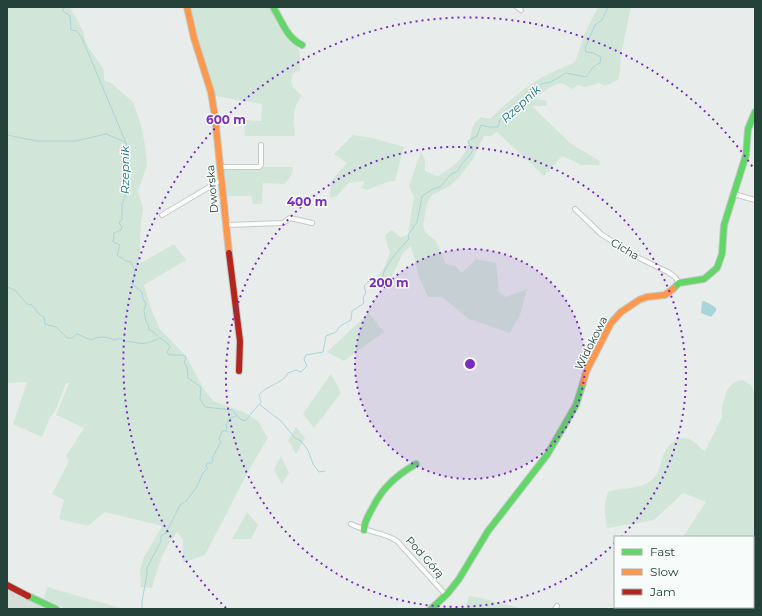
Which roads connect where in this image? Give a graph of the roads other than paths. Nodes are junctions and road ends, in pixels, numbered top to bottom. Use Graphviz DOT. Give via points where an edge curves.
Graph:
graph roads {
  1 [pos="187,7"];
  2 [pos="273,7"];
  3 [pos="302,45"];
  4 [pos="755,112"];
  5 [pos="261,145"];
  6 [pos="220,167"];
  7 [pos="221,180"];
  8 [pos="734,194"];
  9 [pos="755,200"];
  10 [pos="575,209"];
  11 [pos="162,215"];
  12 [pos="312,223"];
  13 [pos="225,224"];
  14 [pos="679,283"];
  15 [pos="239,371"];
  16 [pos="416,464"];
  17 [pos="351,524"];
  18 [pos="364,530"];
  19 [pos="7,585"];
  20 [pos="446,595"];
  21 [pos="56,609"];
  22 [pos="431,609"];
  1 -- 6 [label="main road, Dworska" via="211,92"];
  2 -- 3 [label="main road" via="288,34"];
  4 -- 8 [label="main road, Widokowa" via="748,129 746,155"];
  5 -- 6 [label="street" via="259,167"];
  6 -- 7 [label="main road, Dworska"];
  7 -- 11 [label="street"];
  7 -- 13 [label="main road, Dworska"];
  8 -- 9 [label="street"];
  8 -- 14 [label="main road, Widokowa" via="724,225 722,254 717,268 704,279"];
  10 -- 14 [label="street, Cicha" via="601,234 635,256 668,272"];
  12 -- 13 [label="street" via="290,218 283,222"];
  13 -- 15 [label="main road, Dworska" via="240,341"];
  14 -- 20 [label="main road, Widokowa" via="665,295 640,300 621,312 611,323 586,372 576,406 547,456 488,531 459,579"];
  16 -- 18 [label="main road" via="397,475 384,487 365,521"];
  17 -- 18 [label="street, Pod Górą"];
  18 -- 20 [label="street, Pod Górą" via="397,541"];
  19 -- 21 [label="main road"];
  20 -- 22 [label="main road, Widokowa"];
}
